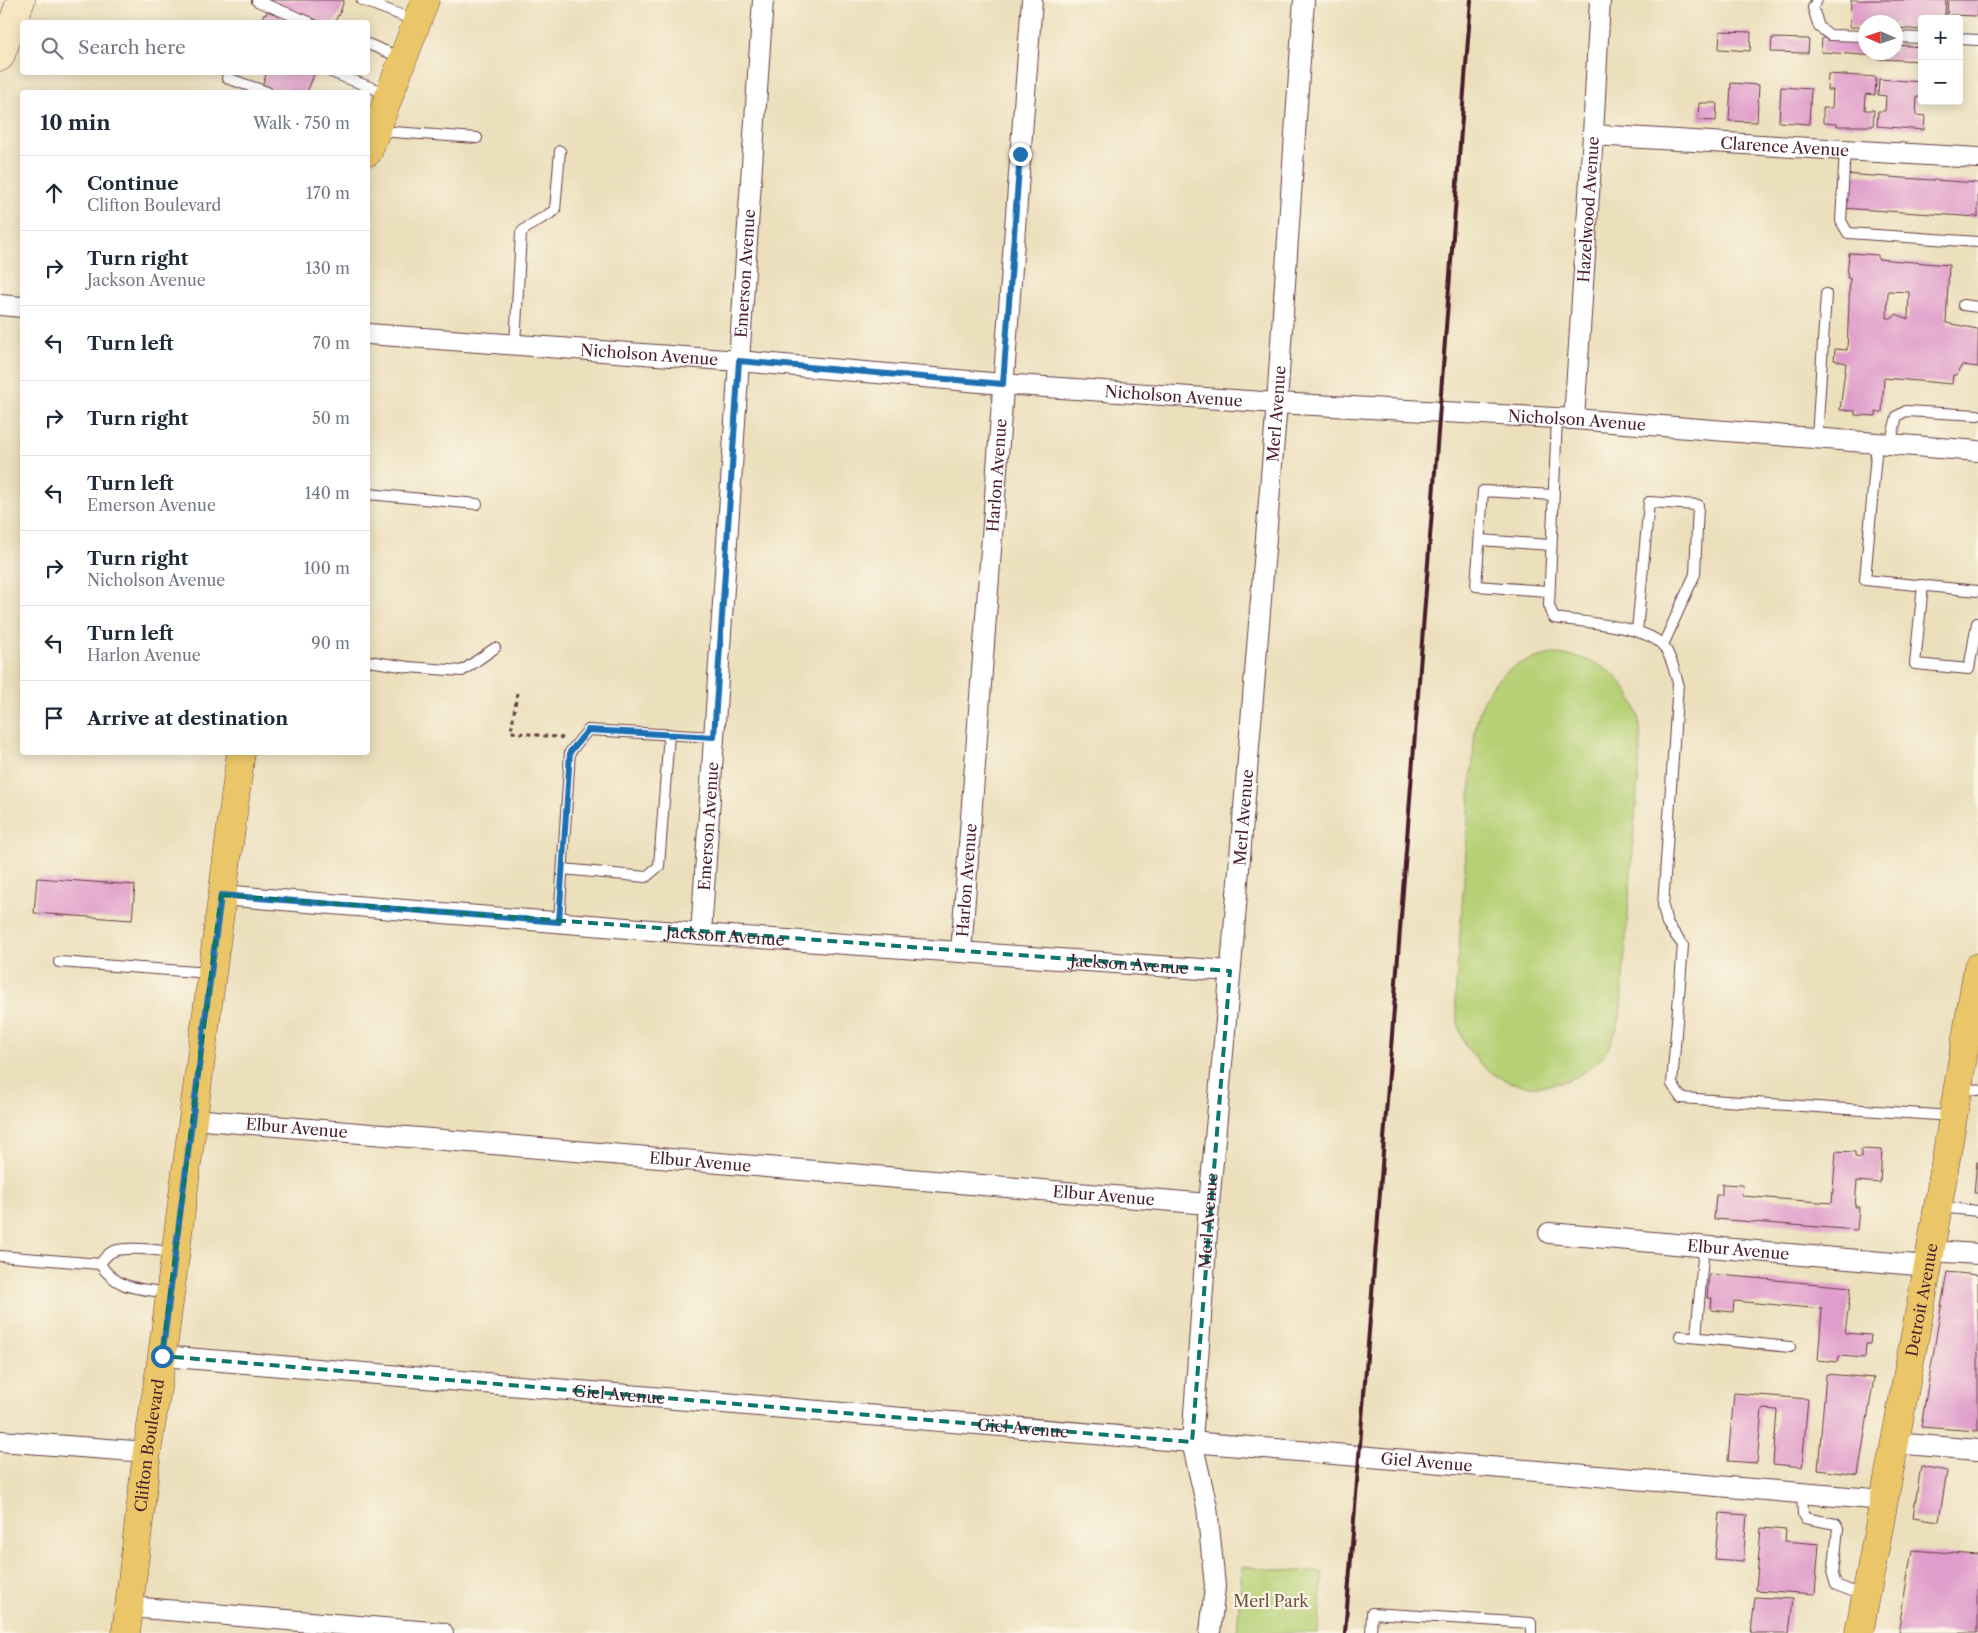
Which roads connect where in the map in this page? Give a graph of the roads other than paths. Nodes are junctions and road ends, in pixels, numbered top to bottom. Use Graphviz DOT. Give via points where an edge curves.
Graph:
graph roads {
  1 [pos="21,0"];
  2 [pos="362,0"];
  3 [pos="763,0"];
  4 [pos="1032,0"];
  5 [pos="1304,0"];
  6 [pos="1600,0"];
  7 [pos="1817,0"];
  8 [pos="257,1"];
  9 [pos="421,11"];
  10 [pos="304,20"];
  11 [pos="1858,36"];
  12 [pos="1903,37"];
  13 [pos="1918,38"];
  14 [pos="1963,39"];
  15 [pos="1978,40"];
  16 [pos="370,45"];
  17 [pos="0,57"];
  18 [pos="403,58"];
  19 [pos="339,75"];
  20 [pos="227,78"];
  21 [pos="261,90"];
  22 [pos="389,94"];
  23 [pos="1593,135"];
  24 [pos="370,137"];
  25 [pos="477,138"];
  26 [pos="1845,150"];
  27 [pos="560,151"];
  28 [pos="1978,158"];
  29 [pos="1978,242"];
  30 [pos="1826,294"];
  31 [pos="0,305"];
  32 [pos="1963,305"];
  33 [pos="20,307"];
  34 [pos="1978,307"];
  35 [pos="370,334"];
  36 [pos="516,345"];
  37 [pos="739,361"];
  38 [pos="1003,384"];
  39 [pos="1277,403"];
  40 [pos="1978,415"];
  41 [pos="1565,418"];
  42 [pos="1817,438"];
  43 [pos="1884,443"];
  44 [pos="1978,451"];
  45 [pos="370,494"];
  46 [pos="1552,496"];
  47 [pos="477,504"];
  48 [pos="1480,540"];
  49 [pos="1551,545"];
  50 [pos="1923,585"];
  51 [pos="1548,590"];
  52 [pos="1978,591"];
  53 [pos="1978,620"];
  54 [pos="1637,631"];
  55 [pos="1663,646"];
  56 [pos="495,648"];
  57 [pos="370,662"];
  58 [pos="669,734"];
  59 [pos="714,737"];
  60 [pos="241,755"];
  61 [pos="563,869"];
  62 [pos="221,895"];
  63 [pos="559,922"];
  64 [pos="701,934"];
  65 [pos="961,952"];
  66 [pos="59,962"];
  67 [pos="1978,967"];
  68 [pos="1230,971"];
  69 [pos="211,973"];
  70 [pos="1968,1089"];
  71 [pos="1953,1116"];
  72 [pos="192,1118"];
  73 [pos="1209,1204"];
  74 [pos="1938,1207"];
  75 [pos="1978,1211"];
  76 [pos="1549,1233"];
  77 [pos="1704,1246"];
  78 [pos="175,1252"];
  79 [pos="1978,1254"];
  80 [pos="0,1256"];
  81 [pos="1929,1259"];
  82 [pos="100,1264"];
  83 [pos="170,1293"];
  84 [pos="1680,1336"];
  85 [pos="1696,1337"];
  86 [pos="1790,1346"];
  87 [pos="162,1356"];
  88 [pos="0,1441"];
  89 [pos="1192,1442"];
  90 [pos="1894,1444"];
  91 [pos="1978,1450"];
  92 [pos="147,1452"];
  93 [pos="1802,1493"];
  94 [pos="1884,1500"];
  95 [pos="1866,1597"];
  96 [pos="128,1620"];
  97 [pos="443,1633"];
  98 [pos="1210,1633"];
  99 [pos="1371,1633"];
  100 [pos="1531,1633"];
  101 [pos="1859,1633"];
  1 -- 17 [label="street"];
  2 -- 9 [label="lane"];
  3 -- 37 [label="street, Emerson Avenue"];
  4 -- 38 [label="street, Harlon Avenue"];
  5 -- 39 [label="street, Merl Avenue"];
  6 -- 23 [label="street, Hazelwood Avenue"];
  7 -- 11 [label="lane" via="1813,8 1819,27 1830,35"];
  8 -- 10 [label="lane"];
  9 -- 18 [label="main road"];
  12 -- 13 [label="lane"];
  14 -- 15 [label="lane"];
  16 -- 18 [label="lane"];
  18 -- 22 [label="main road"];
  19 -- 22 [label="lane"];
  20 -- 21 [label="lane"];
  22 -- 24 [label="main road"];
  23 -- 26 [label="street, Clarence Avenue"];
  23 -- 41 [label="street, Hazelwood Avenue"];
  24 -- 25 [label="lane"];
  26 -- 28 [label="street, Clarence Avenue"];
  26 -- 29 [label="lane" via="1841,221 1848,233"];
  27 -- 36 [label="lane" via="555,210 525,227 521,233"];
  30 -- 42 [label="lane"];
  31 -- 33 [label="street"];
  32 -- 34 [label="lane"];
  35 -- 36 [label="street, Nicholson Avenue"];
  36 -- 37 [label="street, Nicholson Avenue"];
  37 -- 38 [label="street, Nicholson Avenue"];
  37 -- 59 [label="street, Emerson Avenue"];
  38 -- 39 [label="street, Nicholson Avenue"];
  38 -- 65 [label="street, Harlon Avenue"];
  39 -- 41 [label="street, Nicholson Avenue"];
  39 -- 68 [label="street, Merl Avenue"];
  40 -- 43 [label="lane" via="1906,411 1897,416"];
  41 -- 42 [label="street, Nicholson Avenue"];
  41 -- 46 [label="lane"];
  42 -- 43 [label="street, Nicholson Avenue"];
  43 -- 44 [label="street, Nicholson Avenue"];
  43 -- 50 [label="lane" via="1865,580"];
  45 -- 47 [label="lane"];
  46 -- 48 [label="lane" via="1483,491"];
  46 -- 49 [label="lane"];
  48 -- 49 [label="lane"];
  48 -- 51 [label="lane" via="1476,586"];
  49 -- 51 [label="lane"];
  50 -- 52 [label="lane"];
  50 -- 53 [label="lane" via="1915,664 1969,669"];
  51 -- 54 [label="lane" via="1548,605 1554,618"];
  54 -- 55 [label="lane"];
  54 -- 55 [label="lane" via="1648,502 1698,505 1695,574"];
  55 -- 71 [label="lane" via="1678,683 1663,906 1667,924 1682,945 1672,1084 1681,1098"];
  56 -- 57 [label="lane" via="462,671"];
  58 -- 59 [label="lane"];
  58 -- 61 [label="lane" via="588,730 570,752"];
  58 -- 61 [label="lane" via="659,866 646,878"];
  59 -- 64 [label="street, Emerson Avenue"];
  60 -- 62 [label="main road, Clifton Boulevard"];
  61 -- 63 [label="lane"];
  62 -- 63 [label="street, Jackson Avenue"];
  62 -- 69 [label="main road, Clifton Boulevard"];
  63 -- 64 [label="street, Jackson Avenue"];
  64 -- 65 [label="street, Jackson Avenue"];
  65 -- 68 [label="street, Jackson Avenue"];
  66 -- 69 [label="lane"];
  67 -- 70 [label="main road, Detroit Avenue"];
  68 -- 73 [label="street, Merl Avenue"];
  69 -- 72 [label="main road, Clifton Boulevard"];
  70 -- 71 [label="main road, Detroit Avenue"];
  71 -- 74 [label="main road, Detroit Avenue"];
  72 -- 73 [label="street, Elbur Avenue"];
  72 -- 78 [label="main road, Clifton Boulevard"];
  73 -- 89 [label="street, Merl Avenue"];
  74 -- 75 [label="lane"];
  74 -- 81 [label="main road, Detroit Avenue"];
  76 -- 77 [label="street, Elbur Avenue"];
  77 -- 81 [label="street, Elbur Avenue"];
  77 -- 85 [label="lane"];
  78 -- 82 [label="lane" via="114,1251"];
  78 -- 83 [label="main road, Clifton Boulevard"];
  79 -- 81 [label="street, Elbur Avenue"];
  80 -- 82 [label="lane"];
  81 -- 90 [label="main road, Detroit Avenue"];
  82 -- 83 [label="lane" via="107,1276 117,1283"];
  83 -- 87 [label="main road, Clifton Boulevard"];
  84 -- 85 [label="lane"];
  85 -- 86 [label="lane"];
  87 -- 89 [label="street, Giel Avenue"];
  87 -- 92 [label="main road, Clifton Boulevard"];
  88 -- 92 [label="street"];
  89 -- 93 [label="street, Giel Avenue"];
  89 -- 98 [label="street, Merl Avenue" via="1206,1507 1215,1586"];
  90 -- 91 [label="street"];
  90 -- 94 [label="main road, Detroit Avenue"];
  92 -- 96 [label="main road, Clifton Boulevard"];
  93 -- 94 [label="street, Giel Avenue"];
  93 -- 95 [label="lane" via="1805,1518 1836,1524 1838,1528 1833,1575 1836,1585"];
  94 -- 95 [label="main road, Detroit Avenue"];
  95 -- 101 [label="main road, Detroit Avenue"];
  96 -- 97 [label="street"];
  99 -- 100 [label="lane" via="1372,1613 1531,1623"];
}
